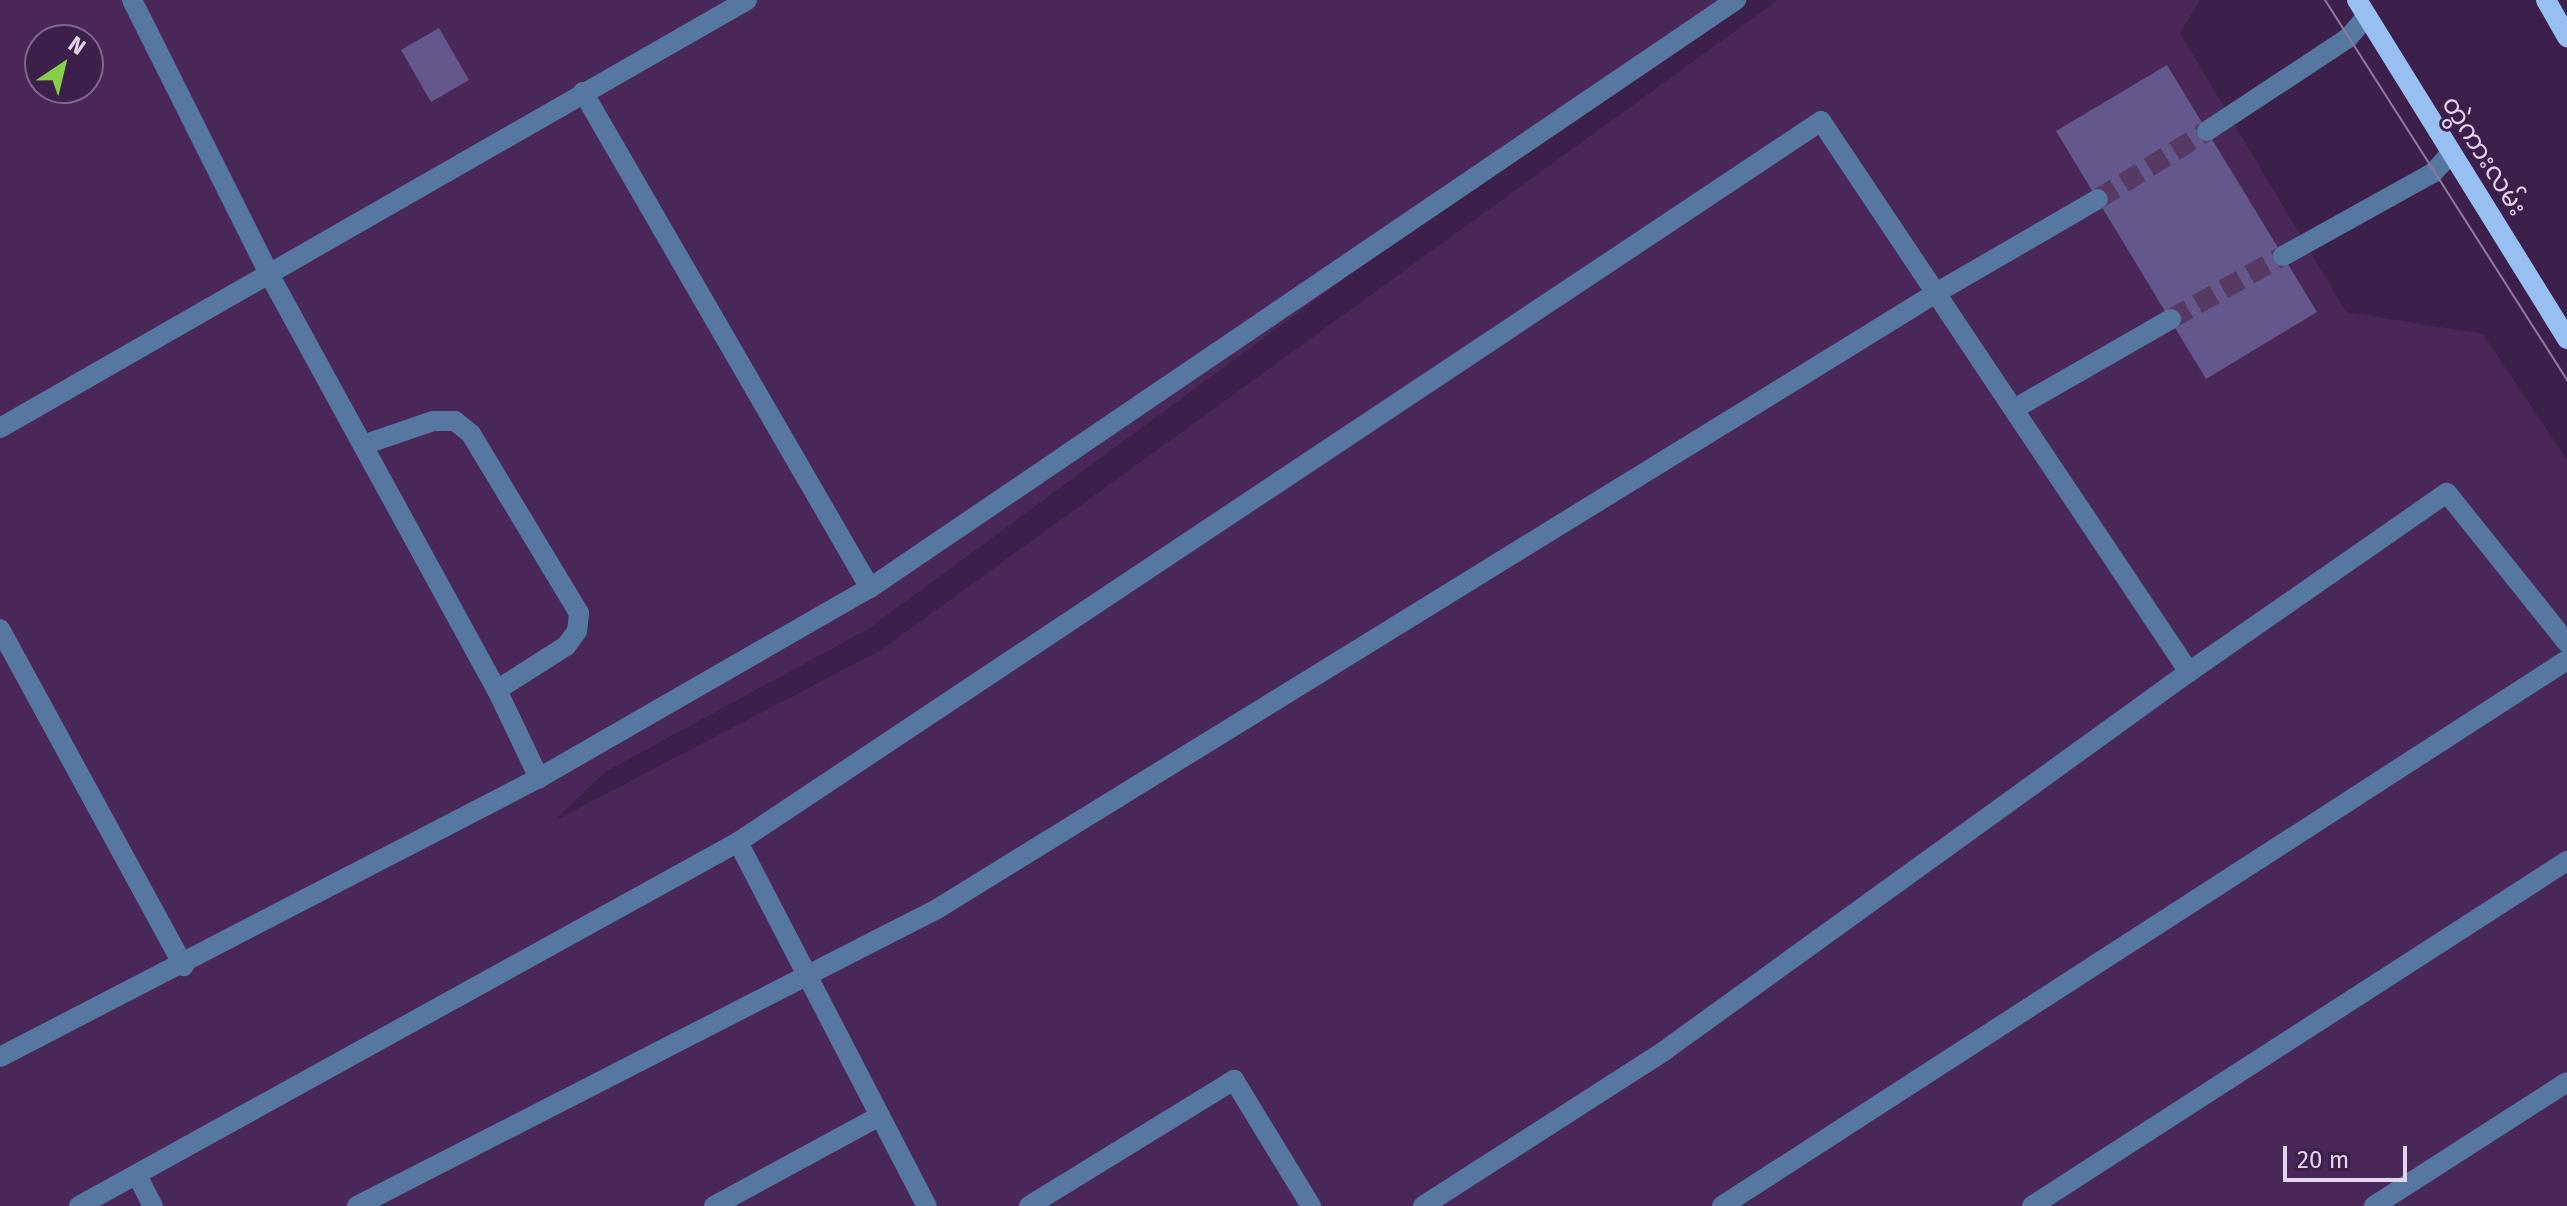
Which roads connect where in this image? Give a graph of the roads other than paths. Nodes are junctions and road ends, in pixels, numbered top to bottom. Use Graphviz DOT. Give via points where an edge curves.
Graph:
graph roads {
  1 [pos="132,0"];
  2 [pos="747,0"];
  3 [pos="1736,0"];
  4 [pos="2546,0"];
  5 [pos="2362,8"];
  6 [pos="2567,37"];
  7 [pos="583,92"];
  8 [pos="2207,131"];
  9 [pos="2451,153"];
  10 [pos="2098,199"];
  11 [pos="2283,256"];
  12 [pos="269,274"];
  13 [pos="1936,293"];
  14 [pos="2171,319"];
  15 [pos="2567,339"];
  16 [pos="2014,409"];
  17 [pos="0,428"];
  18 [pos="363,445"];
  19 [pos="870,588"];
  20 [pos="0,629"];
  21 [pos="2567,643"];
  22 [pos="2567,660"];
  23 [pos="2189,672"];
  24 [pos="497,690"];
  25 [pos="539,778"];
  26 [pos="738,842"];
  27 [pos="2567,861"];
  28 [pos="184,966"];
  29 [pos="807,975"];
  30 [pos="0,1057"];
  31 [pos="2567,1082"];
  32 [pos="880,1116"];
  33 [pos="137,1175"];
  34 [pos="79,1206"];
  35 [pos="153,1206"];
  36 [pos="357,1206"];
  37 [pos="714,1206"];
  38 [pos="927,1206"];
  39 [pos="1029,1206"];
  40 [pos="1311,1206"];
  41 [pos="1423,1206"];
  42 [pos="1722,1206"];
  43 [pos="2032,1206"];
  44 [pos="2374,1206"];
  1 -- 12 [label="lane"];
  2 -- 7 [label="lane"];
  3 -- 19 [label="lane"];
  4 -- 6 [label="main road"];
  5 -- 8 [label="lane" via="2348,38"];
  5 -- 9 [label="main road, တွဲကားလမ်း"];
  7 -- 12 [label="lane"];
  7 -- 19 [label="lane"];
  9 -- 11 [label="lane" via="2433,173"];
  9 -- 15 [label="main road, တွဲကားလမ်း"];
  10 -- 13 [label="lane"];
  12 -- 17 [label="lane"];
  12 -- 18 [label="lane"];
  13 -- 16 [label="lane"];
  13 -- 26 [label="lane" via="1821,121"];
  13 -- 29 [label="lane" via="937,909"];
  14 -- 16 [label="lane"];
  16 -- 23 [label="lane"];
  18 -- 24 [label="lane"];
  18 -- 24 [label="lane" via="433,421 455,421 471,434 579,613 577,631 566,646"];
  19 -- 25 [label="lane"];
  20 -- 28 [label="lane"];
  21 -- 23 [label="lane" via="2447,493"];
  22 -- 42 [label="lane"];
  23 -- 41 [label="lane" via="1664,1051"];
  24 -- 25 [label="lane"];
  25 -- 28 [label="lane"];
  26 -- 29 [label="lane"];
  26 -- 33 [label="lane"];
  27 -- 43 [label="lane"];
  28 -- 30 [label="lane"];
  29 -- 32 [label="lane"];
  29 -- 36 [label="lane"];
  31 -- 44 [label="lane"];
  32 -- 37 [label="lane"];
  32 -- 38 [label="lane"];
  33 -- 34 [label="lane"];
  33 -- 35 [label="lane"];
  39 -- 40 [label="lane" via="1234,1080"];
}
